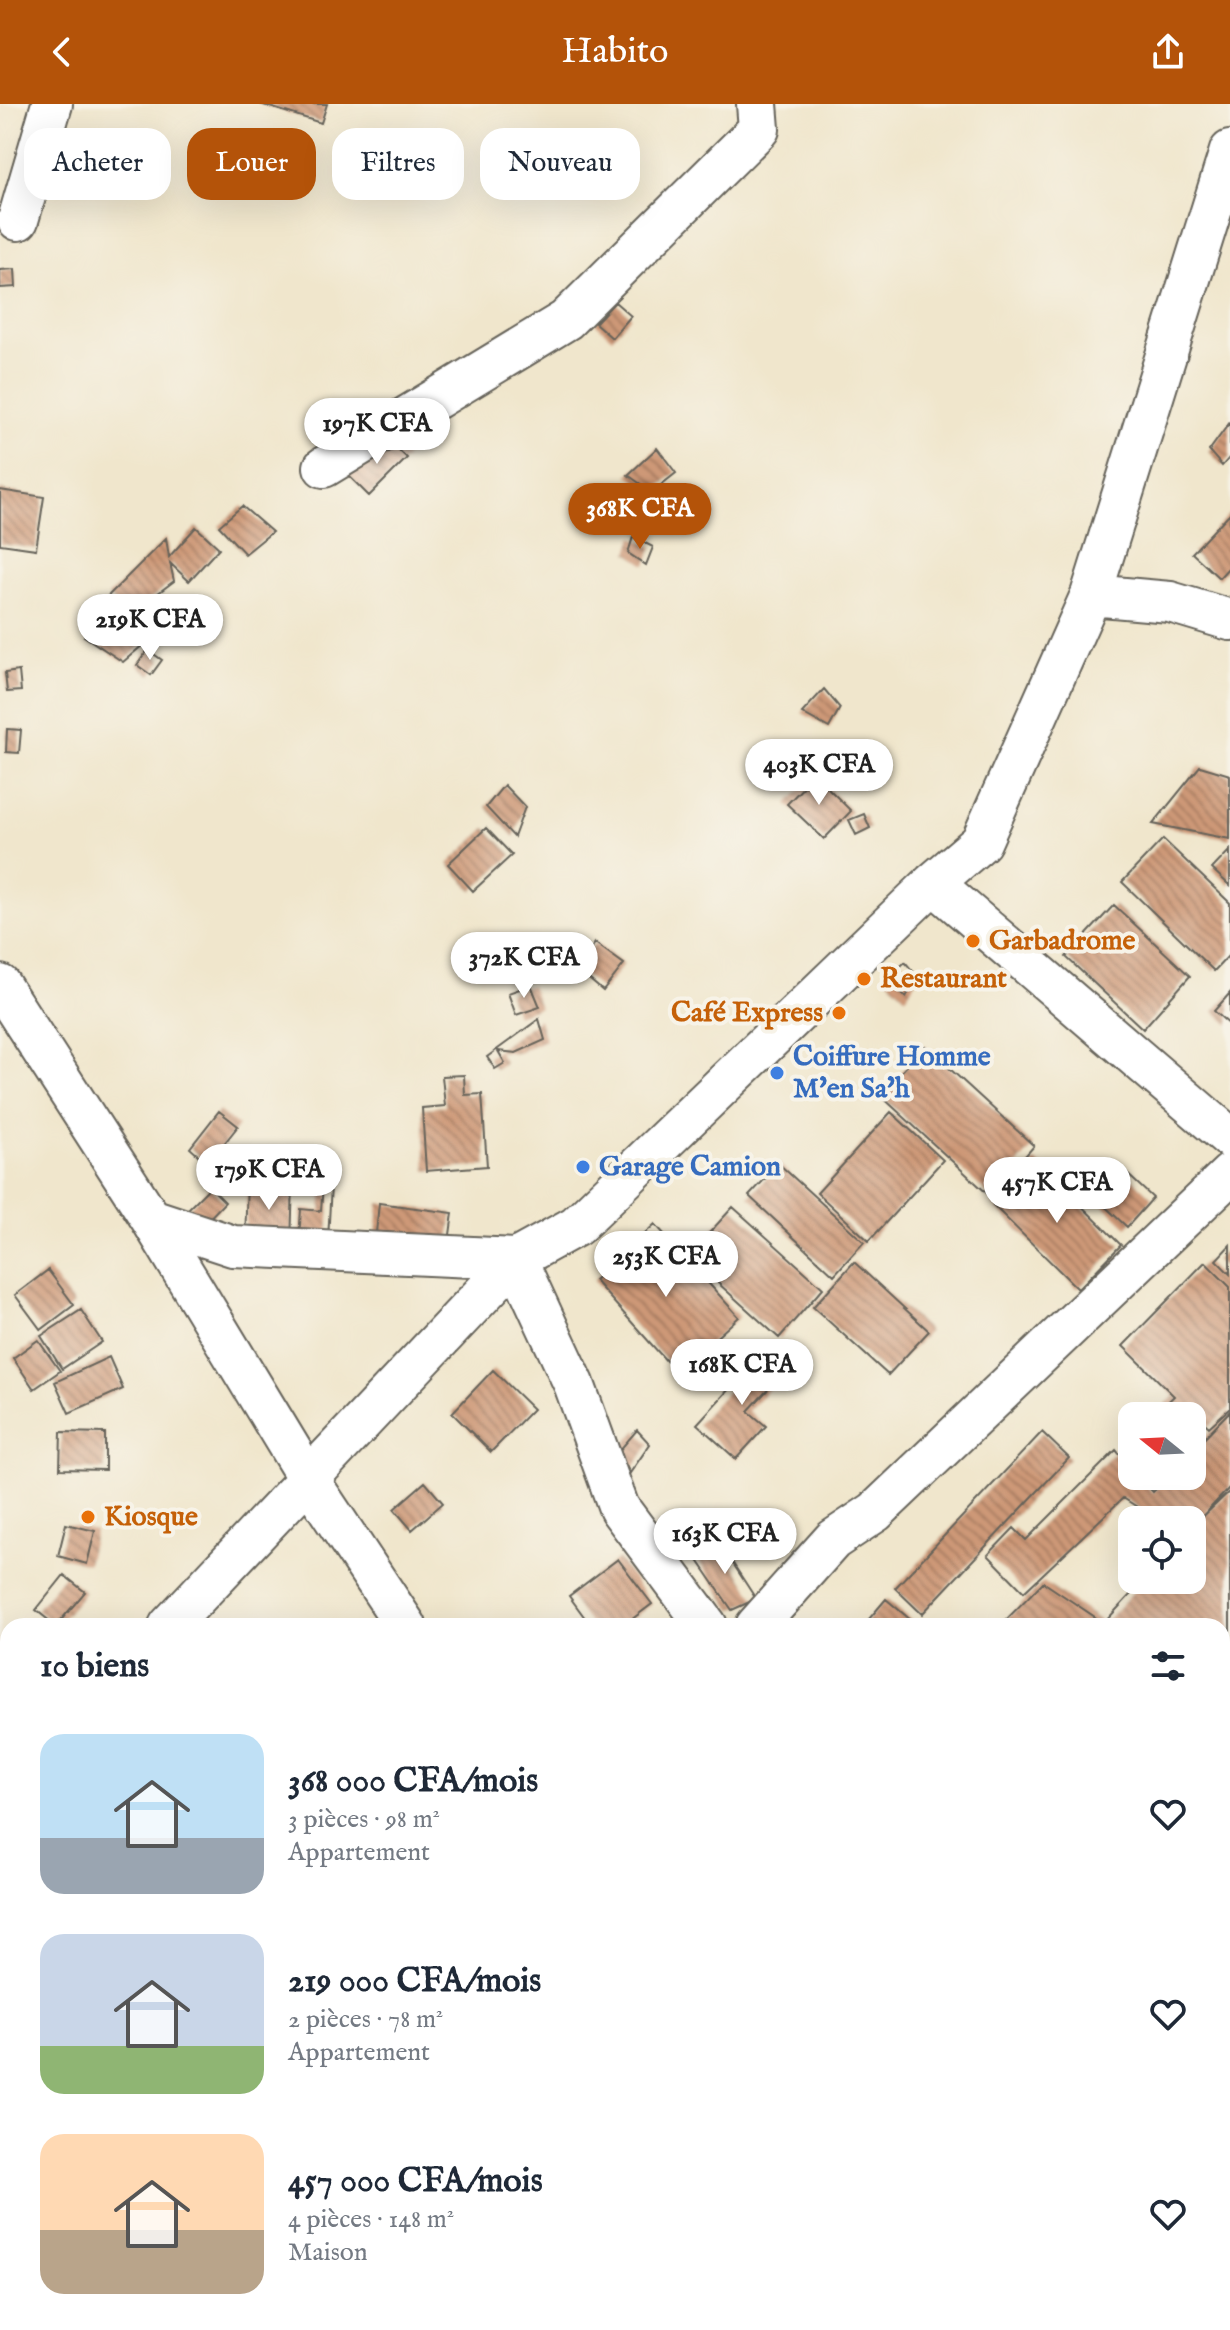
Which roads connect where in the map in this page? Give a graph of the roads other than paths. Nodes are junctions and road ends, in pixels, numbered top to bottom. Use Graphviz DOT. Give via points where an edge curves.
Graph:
graph roads {
  1 [pos="52,104"];
  2 [pos="757,104"];
  3 [pos="1230,151"];
  4 [pos="18,220"];
  5 [pos="324,467"];
  6 [pos="1091,595"];
  7 [pos="1230,620"];
  8 [pos="933,883"];
  9 [pos="0,985"];
  10 [pos="1230,1138"];
  11 [pos="1230,1174"];
  12 [pos="151,1219"];
  13 [pos="516,1259"];
  14 [pos="309,1480"];
  15 [pos="177,1618"];
  16 [pos="401,1618"];
  17 [pos="701,1618"];
  18 [pos="763,1618"];
  1 -- 4 [label="street"];
  2 -- 5 [label="street" via="759,129 566,320"];
  3 -- 6 [label="street"];
  6 -- 7 [label="street" via="1170,602"];
  6 -- 8 [label="street" via="981,842"];
  8 -- 10 [label="street"];
  8 -- 13 [label="street" via="576,1226"];
  9 -- 12 [label="street"];
  11 -- 18 [label="street" via="875,1512 833,1540"];
  12 -- 13 [label="street" via="233,1246"];
  12 -- 14 [label="street"];
  13 -- 14 [label="street"];
  13 -- 17 [label="street" via="574,1384 619,1508"];
  14 -- 15 [label="street"];
  14 -- 16 [label="street"];
}
